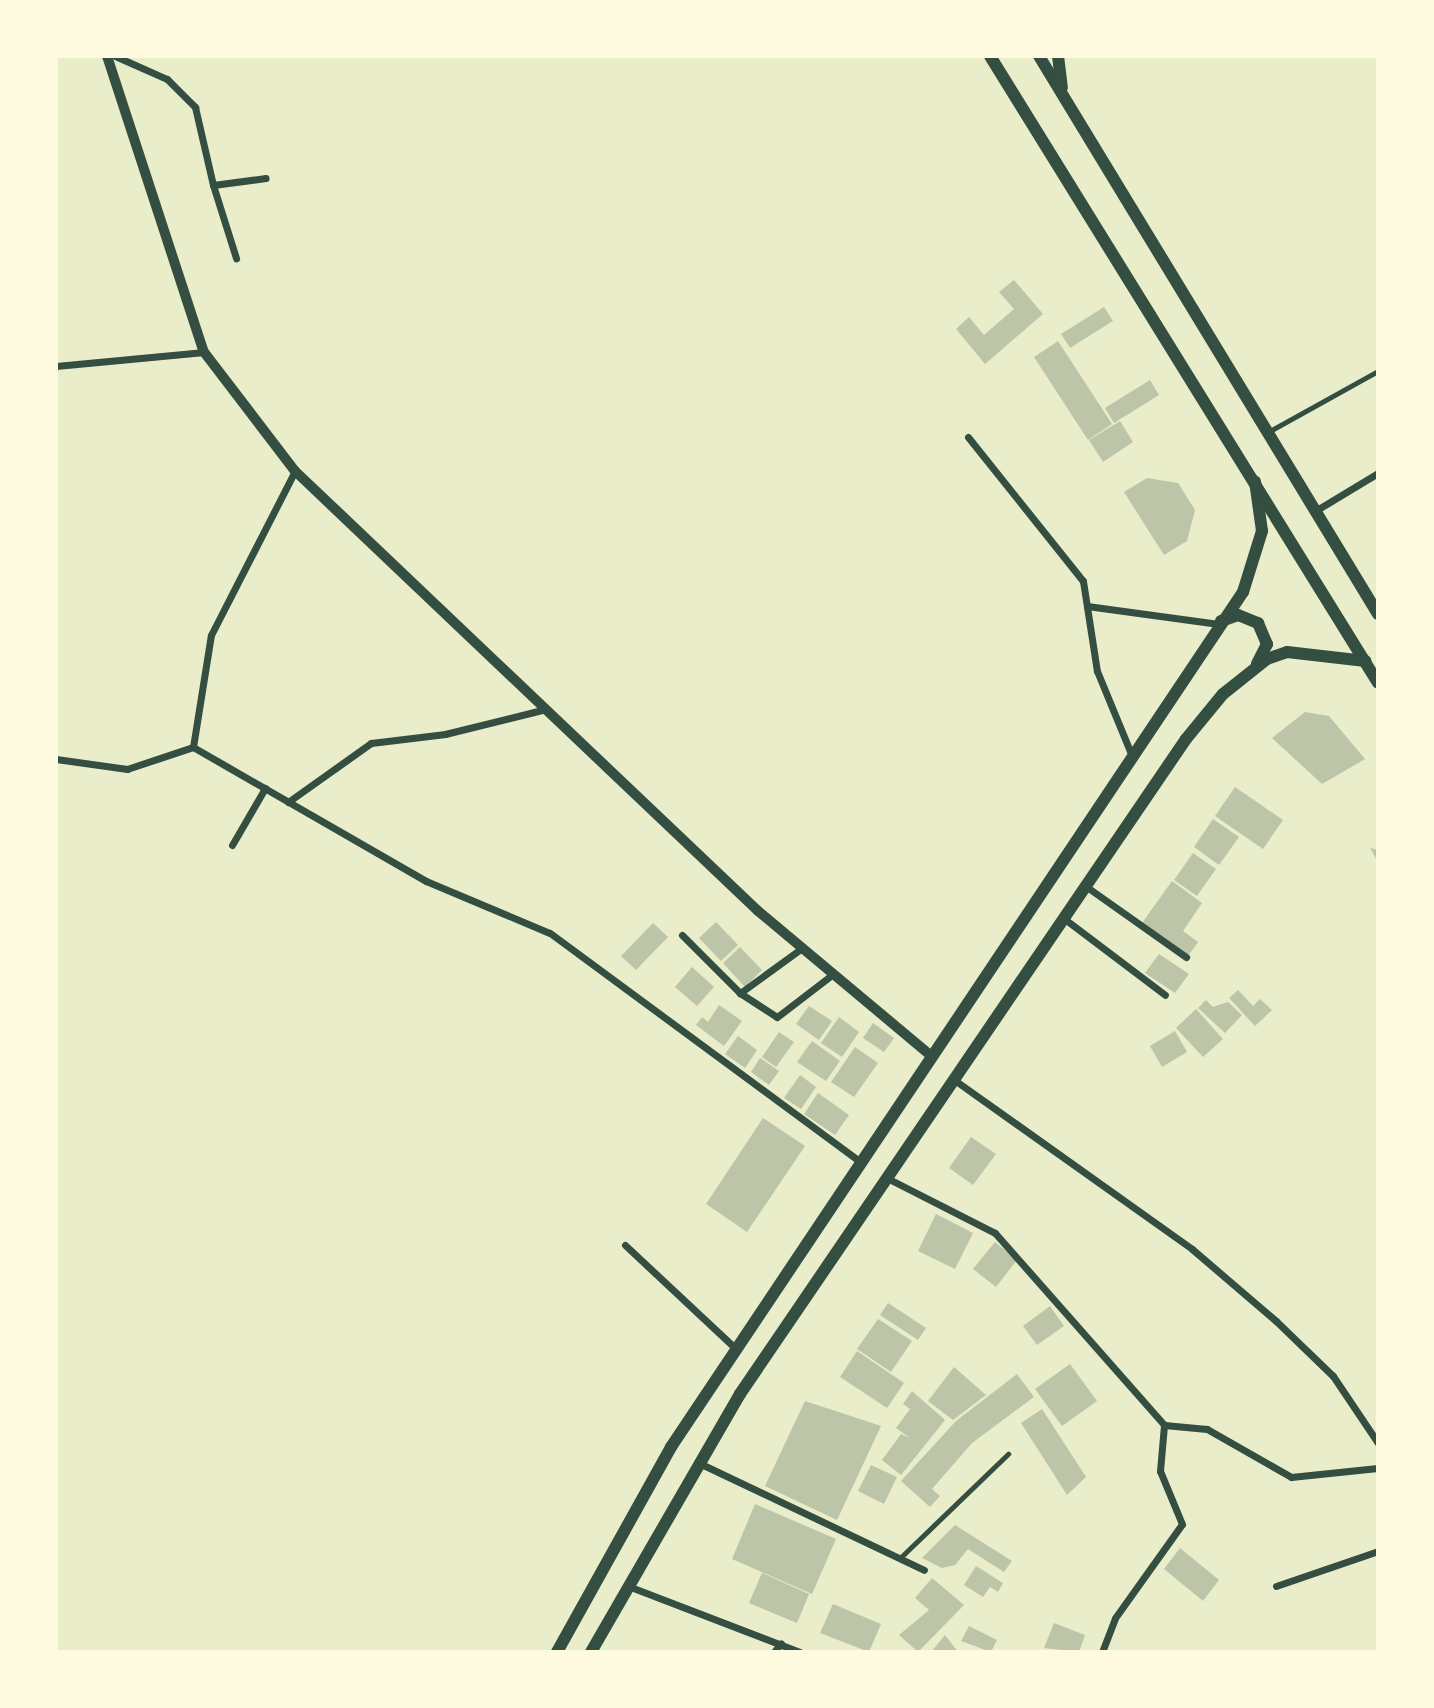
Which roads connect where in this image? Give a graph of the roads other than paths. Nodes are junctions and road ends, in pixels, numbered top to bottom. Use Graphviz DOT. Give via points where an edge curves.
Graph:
graph roads {
  1 [pos="107,56"];
  2 [pos="115,56"];
  3 [pos="990,56"];
  4 [pos="1039,56"];
  5 [pos="1058,56"];
  6 [pos="1063,96"];
  7 [pos="266,178"];
  8 [pos="213,185"];
  9 [pos="236,258"];
  10 [pos="204,352"];
  11 [pos="56,366"];
  12 [pos="1378,371"];
  13 [pos="1267,432"];
  14 [pos="968,437"];
  15 [pos="295,471"];
  16 [pos="1378,473"];
  17 [pos="1255,481"];
  18 [pos="1315,511"];
  19 [pos="1087,606"];
  20 [pos="1378,614"];
  21 [pos="1219,624"];
  22 [pos="1365,661"];
  23 [pos="1257,665"];
  24 [pos="1378,683"];
  25 [pos="547,708"];
  26 [pos="193,747"];
  27 [pos="1133,757"];
  28 [pos="56,760"];
  29 [pos="265,788"];
  30 [pos="288,802"];
  31 [pos="232,845"];
  32 [pos="1084,884"];
  33 [pos="1062,916"];
  34 [pos="682,934"];
  35 [pos="802,948"];
  36 [pos="1186,957"];
  37 [pos="833,974"];
  38 [pos="740,993"];
  39 [pos="1165,995"];
  40 [pos="929,1054"];
  41 [pos="952,1079"];
  42 [pos="859,1161"];
  43 [pos="886,1177"];
  44 [pos="625,1245"];
  45 [pos="736,1349"];
  46 [pos="1164,1425"];
  47 [pos="1378,1443"];
  48 [pos="1008,1454"];
  49 [pos="699,1462"];
  50 [pos="1378,1468"];
  51 [pos="1378,1551"];
  52 [pos="900,1558"];
  53 [pos="925,1570"];
  54 [pos="628,1586"];
  55 [pos="1276,1586"];
  56 [pos="780,1643"];
  57 [pos="557,1652"];
  58 [pos="592,1652"];
  59 [pos="774,1652"];
  60 [pos="800,1652"];
  61 [pos="1102,1652"];
  1 -- 10 [label="street"];
  2 -- 8 [label="street" via="167,79 195,107"];
  3 -- 17 [label="main road"];
  4 -- 6 [label="main road"];
  5 -- 6 [label="main road"];
  6 -- 13 [label="main road"];
  7 -- 8 [label="street"];
  8 -- 9 [label="street"];
  10 -- 11 [label="street"];
  10 -- 15 [label="street"];
  12 -- 13 [label="lane"];
  13 -- 18 [label="main road"];
  14 -- 19 [label="street" via="1083,581"];
  15 -- 25 [label="street"];
  15 -- 26 [label="street" via="211,635"];
  16 -- 18 [label="street"];
  17 -- 21 [label="main road" via="1262,531 1256,564"];
  17 -- 22 [label="main road"];
  18 -- 20 [label="main road"];
  19 -- 21 [label="street"];
  19 -- 27 [label="street" via="1097,671"];
  21 -- 23 [label="main road" via="1238,615 1258,623 1267,644"];
  21 -- 27 [label="main road"];
  22 -- 23 [label="main road" via="1287,652"];
  22 -- 24 [label="main road"];
  23 -- 32 [label="main road" via="1186,739"];
  25 -- 30 [label="street" via="445,734 371,743"];
  25 -- 35 [label="street"];
  26 -- 28 [label="street" via="127,769"];
  26 -- 29 [label="street"];
  27 -- 40 [label="main road"];
  29 -- 30 [label="street"];
  29 -- 31 [label="street"];
  30 -- 42 [label="street" via="426,881 550,933"];
  32 -- 33 [label="main road"];
  32 -- 36 [label="street"];
  33 -- 39 [label="street"];
  33 -- 41 [label="main road"];
  34 -- 38 [label="street"];
  35 -- 37 [label="street"];
  35 -- 38 [label="street"];
  37 -- 38 [label="street" via="777,1017"];
  37 -- 40 [label="street"];
  40 -- 42 [label="main road"];
  41 -- 43 [label="main road"];
  41 -- 47 [label="street" via="1170,1233 1276,1321 1333,1376"];
  42 -- 45 [label="main road"];
  43 -- 46 [label="street" via="995,1233"];
  43 -- 49 [label="main road"];
  44 -- 45 [label="street"];
  45 -- 57 [label="main road" via="671,1447"];
  46 -- 50 [label="street" via="1207,1429 1291,1477"];
  46 -- 61 [label="street" via="1160,1471 1182,1524 1115,1618"];
  48 -- 52 [label="lane"];
  49 -- 52 [label="street"];
  49 -- 54 [label="main road"];
  51 -- 55 [label="street"];
  52 -- 53 [label="street"];
  54 -- 56 [label="street"];
  54 -- 58 [label="main road"];
  56 -- 59 [label="street"];
  56 -- 60 [label="street"];
}
